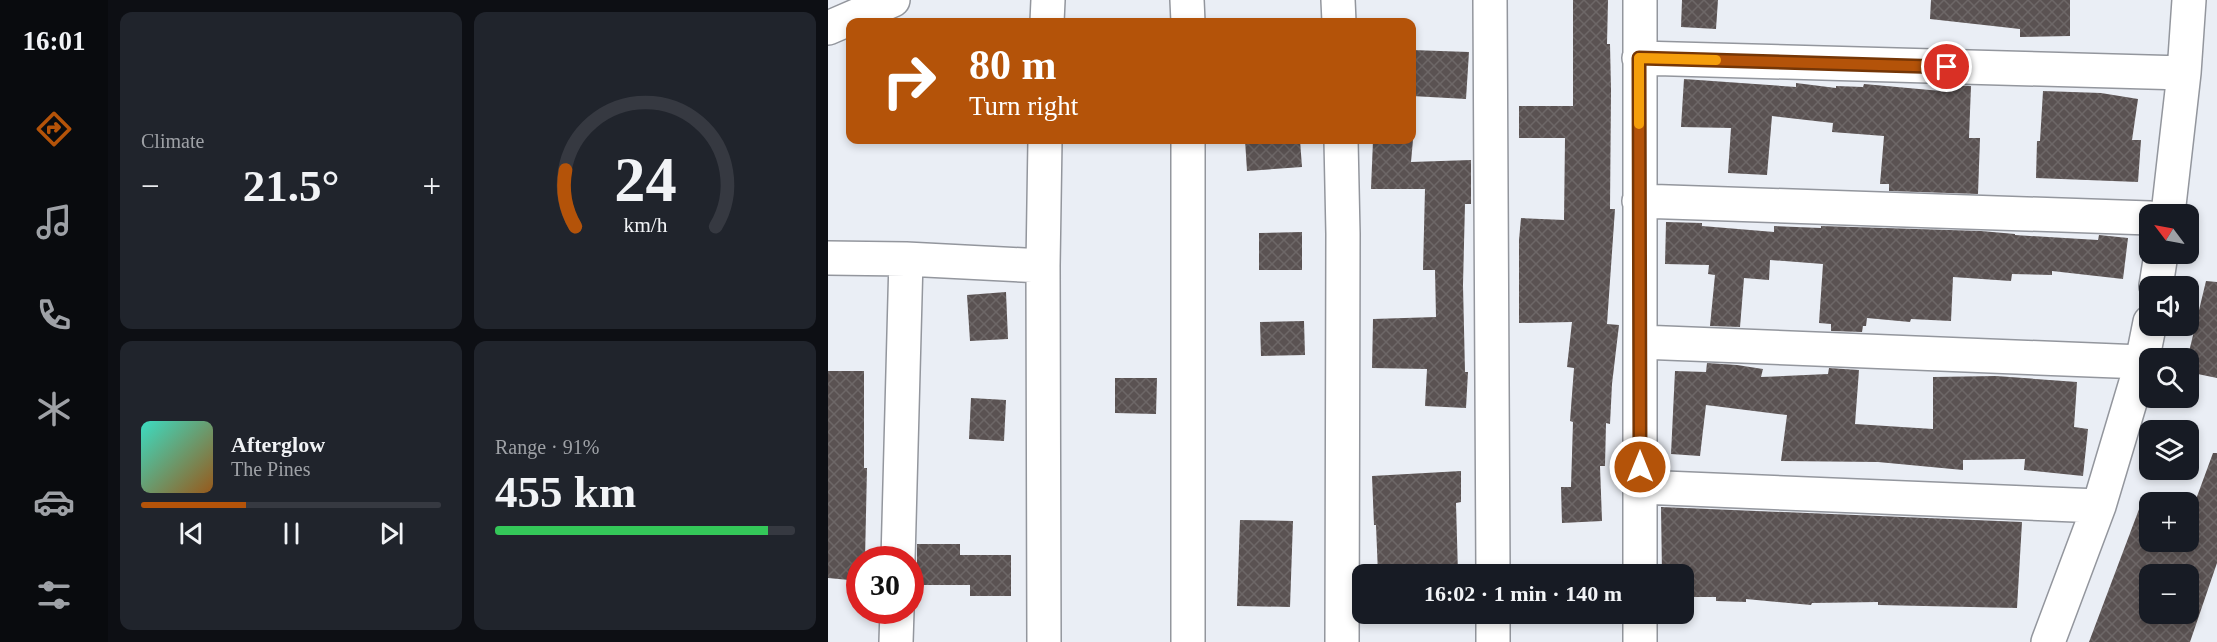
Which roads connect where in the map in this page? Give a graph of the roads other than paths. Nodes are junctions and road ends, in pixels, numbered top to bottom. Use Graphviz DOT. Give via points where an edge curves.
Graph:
graph roads {
  1 [pos="893,0"];
  2 [pos="1048,0"];
  3 [pos="1187,0"];
  4 [pos="1338,0"];
  5 [pos="1490,0"];
  6 [pos="1640,0"];
  7 [pos="2189,0"];
  8 [pos="851,18"];
  9 [pos="1047,18"];
  10 [pos="1188,18"];
  11 [pos="1339,18"];
  12 [pos="846,20"];
  13 [pos="828,28"];
  14 [pos="1639,58"];
  15 [pos="2184,73"];
  16 [pos="1045,144"];
  17 [pos="1188,144"];
  18 [pos="1341,144"];
  19 [pos="1639,201"];
  20 [pos="2169,204"];
  21 [pos="2139,218"];
  22 [pos="828,258"];
  23 [pos="906,259"];
  24 [pos="1043,266"];
  25 [pos="1640,342"];
  26 [pos="2139,362"];
  27 [pos="2139,372"];
  28 [pos="1640,487"];
  29 [pos="2098,506"];
  30 [pos="898,546"];
  31 [pos="1493,564"];
  32 [pos="1640,564"];
  33 [pos="897,624"];
  34 [pos="1493,624"];
  35 [pos="1640,624"];
  36 [pos="896,642"];
  37 [pos="1044,642"];
  38 [pos="1188,642"];
  39 [pos="1342,642"];
  40 [pos="1493,642"];
  41 [pos="1640,642"];
  42 [pos="2048,642"];
  1 -- 8 [label="street"];
  2 -- 9 [label="street"];
  3 -- 10 [label="street"];
  4 -- 11 [label="street"];
  5 -- 31 [label="street"];
  6 -- 14 [label="street"];
  7 -- 15 [label="street"];
  12 -- 13 [label="street"];
  14 -- 15 [label="street"];
  14 -- 19 [label="street"];
  15 -- 20 [label="street"];
  16 -- 24 [label="street"];
  17 -- 38 [label="street"];
  18 -- 39 [label="street"];
  19 -- 21 [label="street"];
  19 -- 25 [label="street"];
  22 -- 23 [label="street"];
  23 -- 24 [label="street"];
  23 -- 30 [label="street"];
  24 -- 37 [label="street"];
  25 -- 26 [label="street"];
  25 -- 28 [label="street"];
  27 -- 29 [label="street"];
  28 -- 29 [label="street"];
  28 -- 32 [label="street"];
  29 -- 42 [label="street"];
  33 -- 36 [label="street"];
  34 -- 40 [label="street"];
  35 -- 41 [label="street"];
}
